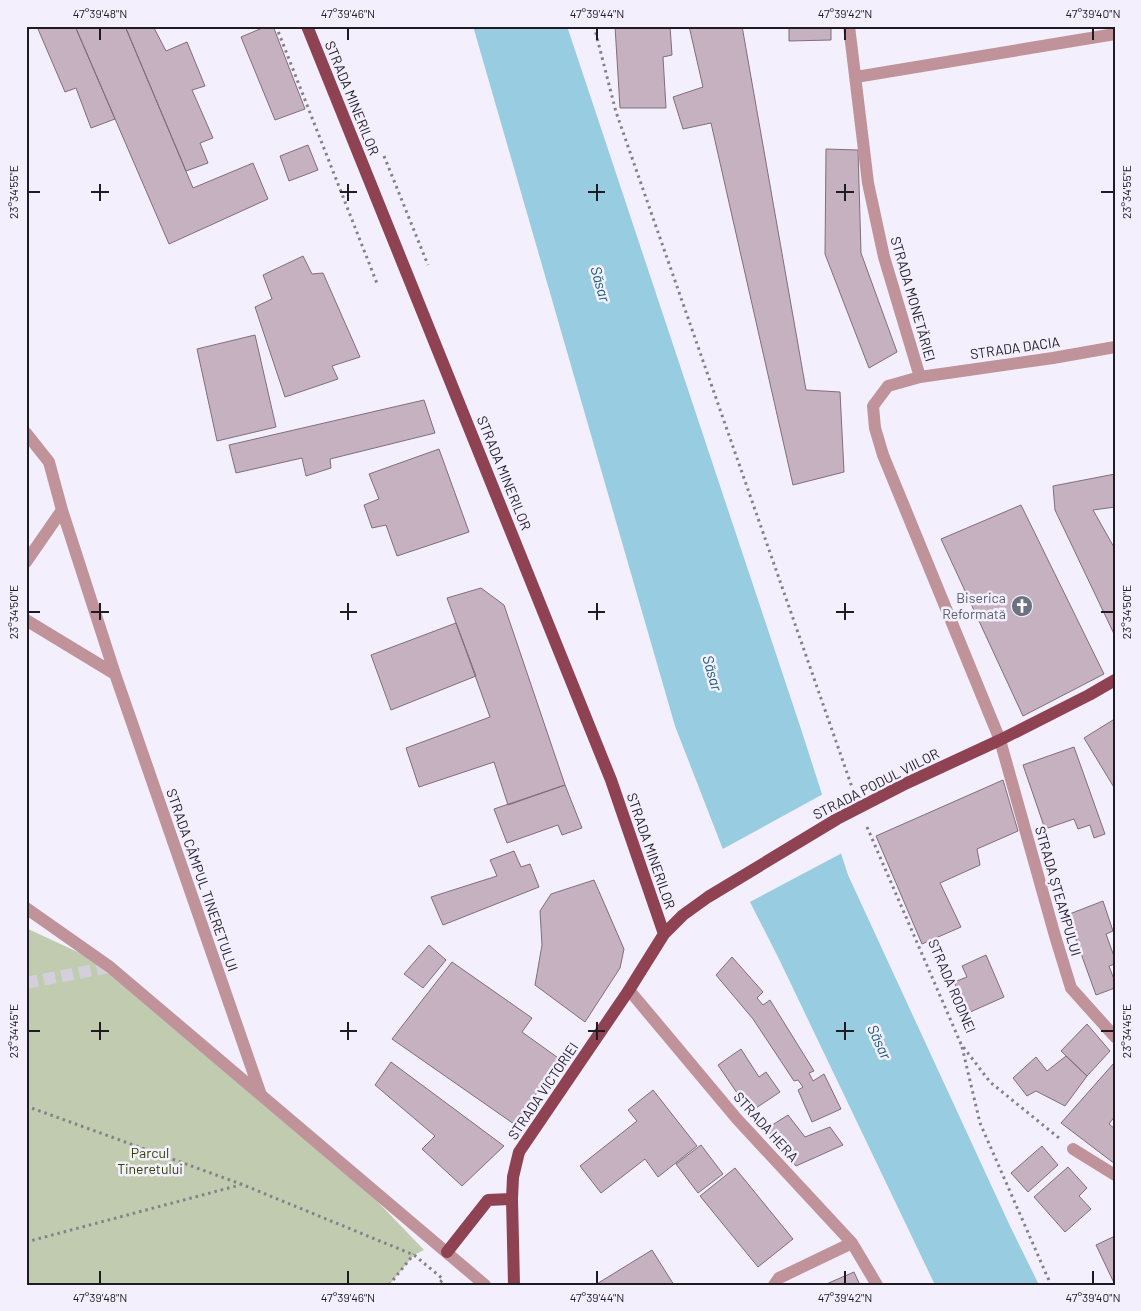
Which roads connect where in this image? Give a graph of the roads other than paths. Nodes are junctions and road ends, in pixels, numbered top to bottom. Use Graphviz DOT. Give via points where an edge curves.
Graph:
graph roads {
  1 [pos="307,26"];
  2 [pos="849,26"];
  3 [pos="1115,34"];
  4 [pos="856,77"];
  5 [pos="1115,348"];
  6 [pos="920,377"];
  7 [pos="26,433"];
  8 [pos="62,510"];
  9 [pos="26,562"];
  10 [pos="26,620"];
  11 [pos="115,674"];
  12 [pos="1115,680"];
  13 [pos="1000,740"];
  14 [pos="26,908"];
  15 [pos="664,934"];
  16 [pos="628,990"];
  17 [pos="1113,1032"];
  18 [pos="261,1095"];
  19 [pos="1073,1149"];
  20 [pos="1115,1175"];
  21 [pos="512,1200"];
  22 [pos="852,1243"];
  23 [pos="447,1252"];
  24 [pos="485,1285"];
  25 [pos="514,1285"];
  26 [pos="774,1285"];
  27 [pos="877,1285"];
  1 -- 15 [label="main road, STRADA MINERILOR" via="611,780"];
  2 -- 4 [label="street, STRADA MONETĂRIEI"];
  3 -- 4 [label="street"];
  4 -- 6 [label="street, STRADA MONETĂRIEI" via="868,183 884,257"];
  5 -- 6 [label="street, STRADA DACIA"];
  6 -- 13 [label="street, STRADA MONETĂRIEI" via="888,386 873,406 875,428 883,455"];
  7 -- 8 [label="street, STRADA CÂMPUL TINERETULUI" via="49,462"];
  8 -- 9 [label="street"];
  8 -- 11 [label="street, STRADA CÂMPUL TINERETULUI"];
  10 -- 11 [label="street"];
  11 -- 18 [label="street, STRADA CÂMPUL TINERETULUI"];
  12 -- 13 [label="main road, STRADA PODUL VIILOR"];
  13 -- 15 [label="main road, STRADA PODUL VIILOR" via="837,818 708,897"];
  13 -- 17 [label="street, STRADA ȘTEAMPULUI" via="1071,988"];
  14 -- 18 [label="street" via="110,967"];
  15 -- 16 [label="main road, STRADA VICTORIEI"];
  16 -- 21 [label="main road, STRADA VICTORIEI" via="520,1152 513,1177"];
  16 -- 22 [label="street, STRADA HERA" via="737,1119"];
  18 -- 23 [label="street"];
  19 -- 20 [label="street"];
  21 -- 23 [label="main road" via="488,1200"];
  21 -- 25 [label="main road, STRADA VICTORIEI"];
  22 -- 26 [label="street" via="779,1278"];
  22 -- 27 [label="street, STRADA HERA"];
  23 -- 24 [label="street"];
}
